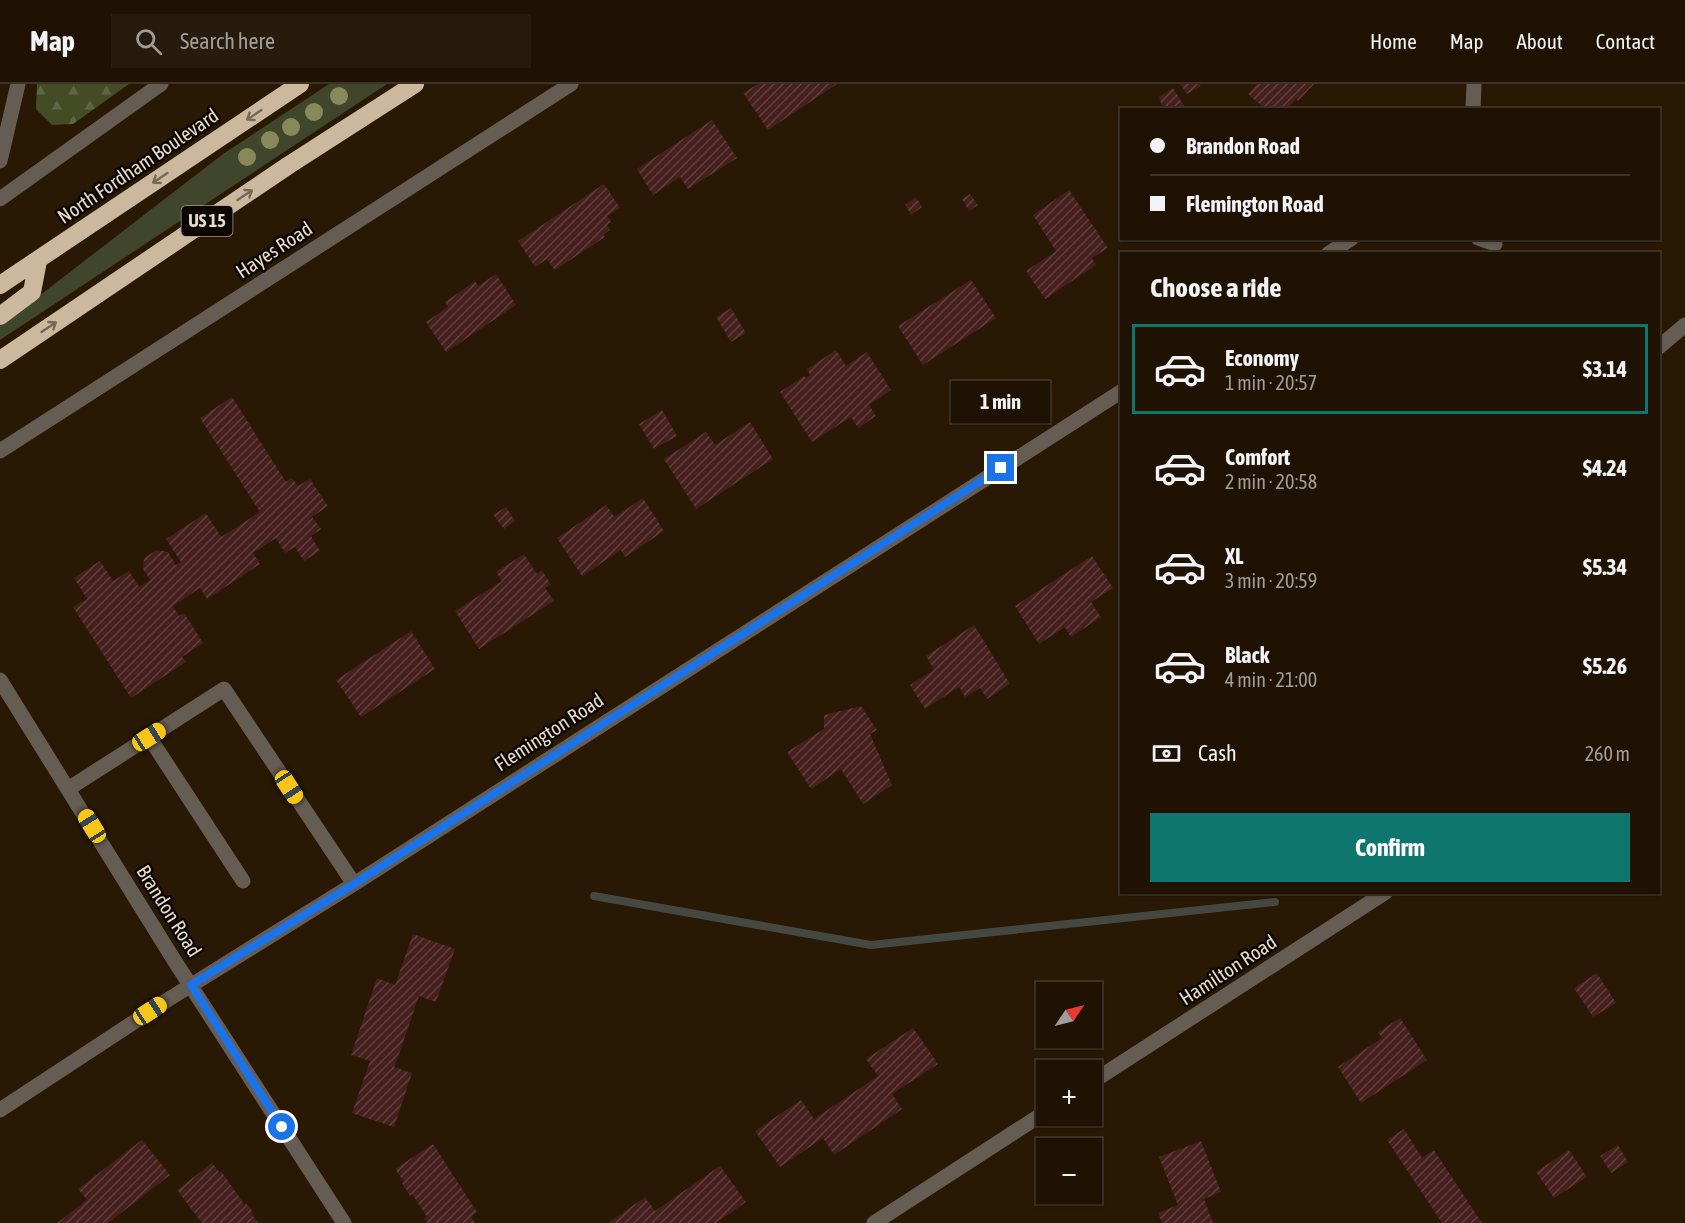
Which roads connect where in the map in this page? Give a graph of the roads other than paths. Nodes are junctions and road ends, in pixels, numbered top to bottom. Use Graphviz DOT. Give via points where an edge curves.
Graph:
graph roads {
  1 [pos="18,84"];
  2 [pos="161,84"];
  3 [pos="300,84"];
  4 [pos="415,84"];
  5 [pos="571,84"];
  6 [pos="1474,84"];
  7 [pos="1473,108"];
  8 [pos="0,161"];
  9 [pos="0,199"];
  10 [pos="1349,240"];
  11 [pos="1331,252"];
  12 [pos="38,261"];
  13 [pos="0,285"];
  14 [pos="0,316"];
  15 [pos="1685,325"];
  16 [pos="1660,346"];
  17 [pos="0,360"];
  18 [pos="1120,391"];
  19 [pos="0,451"];
  20 [pos="0,680"];
  21 [pos="149,737"];
  22 [pos="68,789"];
  23 [pos="243,881"];
  24 [pos="354,884"];
  25 [pos="1383,894"];
  26 [pos="191,985"];
  27 [pos="1102,1076"];
  28 [pos="0,1110"];
  29 [pos="1036,1118"];
  30 [pos="344,1223"];
  31 [pos="874,1223"];
  1 -- 8 [label="street"];
  2 -- 9 [label="street"];
  3 -- 12 [label="highway, North Fordham Boulevard, one-way"];
  17 -- 4 [label="highway, US 15, one-way"];
  5 -- 19 [label="street, Hayes Road"];
  6 -- 7 [label="street"];
  10 -- 11 [label="street"];
  12 -- 13 [label="highway, North Fordham Boulevard"];
  12 -- 14 [label="highway" via="32,292"];
  15 -- 16 [label="street"];
  18 -- 24 [label="street, Flemington Road"];
  20 -- 22 [label="street, Brandon Road"];
  21 -- 22 [label="street"];
  21 -- 23 [label="street"];
  21 -- 24 [label="street" via="224,689"];
  22 -- 26 [label="street, Brandon Road"];
  24 -- 26 [label="street, Flemington Road"];
  25 -- 27 [label="street, Hamilton Road"];
  26 -- 28 [label="street, Flemington Road"];
  26 -- 30 [label="street, Brandon Road"];
  29 -- 31 [label="street"];
}
